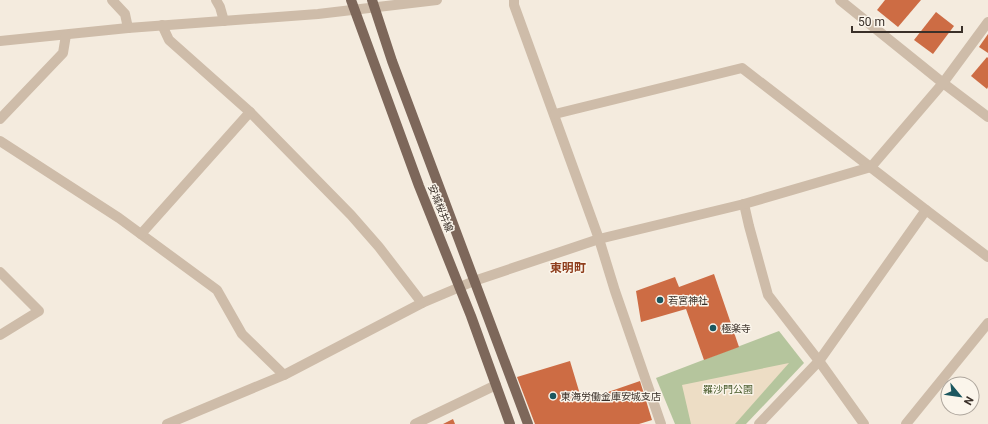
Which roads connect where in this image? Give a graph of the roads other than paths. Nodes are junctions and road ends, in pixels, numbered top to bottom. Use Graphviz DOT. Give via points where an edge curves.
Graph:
graph roads {
  1 [pos="112,0"];
  2 [pos="216,0"];
  3 [pos="351,0"];
  4 [pos="437,0"];
  5 [pos="514,0"];
  6 [pos="840,0"];
  7 [pos="373,3"];
  8 [pos="355,10"];
  9 [pos="224,21"];
  10 [pos="988,22"];
  11 [pos="162,25"];
  12 [pos="128,28"];
  13 [pos="66,35"];
  14 [pos="0,41"];
  15 [pos="943,83"];
  16 [pos="250,112"];
  17 [pos="555,114"];
  18 [pos="988,117"];
  19 [pos="0,119"];
  20 [pos="0,141"];
  21 [pos="871,167"];
  22 [pos="744,204"];
  23 [pos="926,210"];
  24 [pos="141,234"];
  25 [pos="599,239"];
  26 [pos="988,256"];
  27 [pos="0,272"];
  28 [pos="474,281"];
  29 [pos="460,287"];
  30 [pos="422,303"];
  31 [pos="988,323"];
  32 [pos="0,335"];
  33 [pos="819,361"];
  34 [pos="284,375"];
  35 [pos="496,385"];
  36 [pos="167,424"];
  37 [pos="415,424"];
  38 [pos="510,424"];
  39 [pos="528,424"];
  40 [pos="661,424"];
  41 [pos="759,424"];
  42 [pos="864,424"];
  43 [pos="906,424"];
  1 -- 12 [label="street" via="125,14"];
  2 -- 9 [label="street"];
  3 -- 8 [label="main road, 安城桜井線"];
  4 -- 7 [label="street"];
  5 -- 17 [label="street"];
  6 -- 15 [label="street"];
  7 -- 8 [label="street"];
  7 -- 28 [label="main road, 安城桜井線"];
  8 -- 9 [label="street"];
  8 -- 29 [label="main road, 安城桜井線" via="419,186"];
  9 -- 11 [label="street"];
  10 -- 15 [label="street"];
  11 -- 12 [label="street"];
  11 -- 16 [label="street" via="169,40"];
  12 -- 13 [label="street"];
  13 -- 14 [label="street"];
  13 -- 19 [label="street" via="63,53"];
  15 -- 18 [label="street"];
  15 -- 21 [label="street"];
  16 -- 24 [label="street"];
  16 -- 30 [label="street" via="355,220"];
  17 -- 21 [label="street" via="742,68"];
  17 -- 25 [label="street"];
  20 -- 24 [label="street"];
  21 -- 22 [label="street"];
  21 -- 23 [label="street"];
  22 -- 25 [label="street"];
  22 -- 33 [label="street" via="768,295"];
  23 -- 26 [label="street"];
  23 -- 33 [label="street"];
  24 -- 34 [label="street" via="217,290 242,334"];
  25 -- 28 [label="street"];
  25 -- 40 [label="street"];
  27 -- 32 [label="street" via="39,311"];
  28 -- 29 [label="street"];
  28 -- 39 [label="main road, 安城桜井線"];
  29 -- 30 [label="street"];
  29 -- 35 [label="main road, 安城桜井線"];
  30 -- 34 [label="street"];
  31 -- 43 [label="street"];
  33 -- 41 [label="street"];
  33 -- 42 [label="street"];
  34 -- 36 [label="street"];
  35 -- 37 [label="street"];
  35 -- 38 [label="main road, 安城桜井線"];
}
